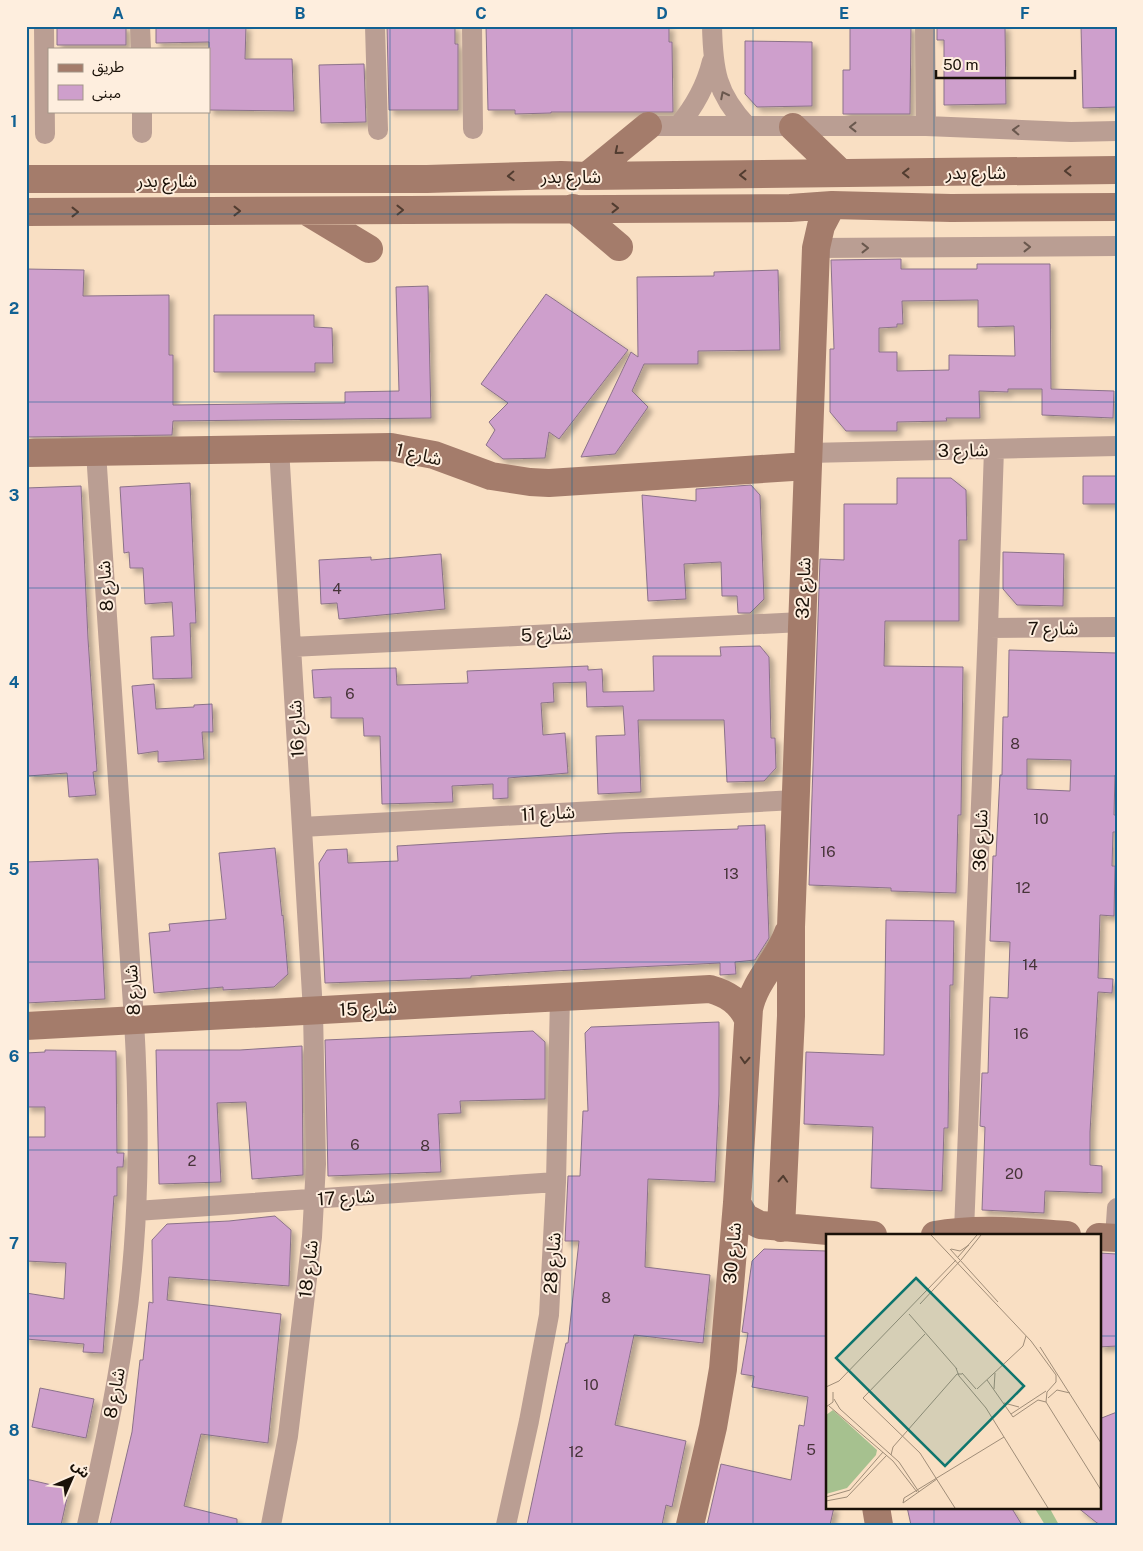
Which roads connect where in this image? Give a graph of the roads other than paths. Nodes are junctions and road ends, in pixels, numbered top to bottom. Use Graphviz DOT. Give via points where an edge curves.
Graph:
graph roads {
  1 [pos="44,26"];
  2 [pos="140,26"];
  3 [pos="375,26"];
  4 [pos="472,26"];
  5 [pos="712,26"];
  6 [pos="925,26"];
  7 [pos="141,48"];
  8 [pos="712,59"];
  9 [pos="142,112"];
  10 [pos="648,126"];
  11 [pos="678,126"];
  12 [pos="747,126"];
  13 [pos="926,126"];
  14 [pos="793,127"];
  15 [pos="473,129"];
  16 [pos="378,130"];
  17 [pos="1117,131"];
  18 [pos="142,133"];
  19 [pos="45,134"];
  20 [pos="1117,170"];
  21 [pos="841,173"];
  22 [pos="587,176"];
  23 [pos="26,179"];
  24 [pos="832,206"];
  25 [pos="1117,206"];
  26 [pos="573,208"];
  27 [pos="790,208"];
  28 [pos="306,211"];
  29 [pos="26,212"];
  30 [pos="1117,246"];
  31 [pos="619,248"];
  32 [pos="816,248"];
  33 [pos="369,249"];
  34 [pos="1117,446"];
  35 [pos="279,448"];
  36 [pos="994,449"];
  37 [pos="96,452"];
  38 [pos="26,453"];
  39 [pos="808,460"];
  40 [pos="802,622"];
  41 [pos="1117,627"];
  42 [pos="988,628"];
  43 [pos="291,647"];
  44 [pos="795,800"];
  45 [pos="302,827"];
  46 [pos="791,927"];
  47 [pos="760,979"];
  48 [pos="710,989"];
  49 [pos="560,997"];
  50 [pos="313,1011"];
  51 [pos="791,1016"];
  52 [pos="748,1019"];
  53 [pos="134,1020"];
  54 [pos="26,1026"];
  55 [pos="556,1182"];
  56 [pos="315,1199"];
  57 [pos="737,1203"];
  58 [pos="1117,1208"];
  59 [pos="136,1211"];
  60 [pos="774,1227"];
  61 [pos="964,1231"];
  62 [pos="861,1234"];
  63 [pos="942,1234"];
  64 [pos="1038,1234"];
  65 [pos="1110,1238"];
  66 [pos="732,1253"];
  67 [pos="876,1508"];
  68 [pos="876,1508"];
  69 [pos="277,1524"];
  70 [pos="87,1525"];
  71 [pos="506,1525"];
  72 [pos="690,1525"];
  73 [pos="872,1525"];
  74 [pos="879,1525"];
  1 -- 19 [label="street"];
  2 -- 7 [label="street"];
  3 -- 16 [label="street"];
  4 -- 15 [label="street"];
  5 -- 8 [label="street"];
  6 -- 13 [label="street"];
  8 -- 11 [label="street" via="697,101"];
  12 -- 8 [label="street, one-way" via="721,90"];
  9 -- 18 [label="street"];
  10 -- 11 [label="street"];
  10 -- 22 [label="street, one-way"];
  11 -- 12 [label="street"];
  12 -- 14 [label="street"];
  13 -- 14 [label="street, one-way"];
  17 -- 13 [label="street, one-way" via="1084,133"];
  14 -- 21 [label="street"];
  20 -- 21 [label="street, شارع بدر, one-way"];
  21 -- 22 [label="street, شارع بدر, one-way"];
  22 -- 23 [label="street, شارع بدر, one-way"];
  24 -- 25 [label="street, شارع بدر"];
  24 -- 27 [label="street, شارع بدر"];
  24 -- 32 [label="street, شارع 32" via="821,226"];
  26 -- 27 [label="street, شارع بدر, one-way"];
  28 -- 26 [label="street, شارع بدر, one-way"];
  26 -- 31 [label="street"];
  27 -- 32 [label="street, شارع 32" via="806,226"];
  29 -- 28 [label="street, شارع بدر, one-way"];
  28 -- 33 [label="street"];
  32 -- 30 [label="street, one-way"];
  32 -- 39 [label="street, شارع 32"];
  34 -- 36 [label="street, شارع 3"];
  35 -- 37 [label="street, شارع 1"];
  35 -- 39 [label="street, شارع 1" via="370,446 406,449 434,455 491,476 549,483"];
  35 -- 43 [label="street, شارع 16"];
  36 -- 39 [label="street, شارع 3"];
  36 -- 42 [label="street, شارع 36"];
  37 -- 38 [label="street, شارع 1"];
  37 -- 53 [label="street, شارع 8"];
  39 -- 40 [label="street, شارع 32"];
  40 -- 43 [label="street, شارع 5"];
  40 -- 44 [label="street, شارع 32"];
  41 -- 42 [label="street, شارع 7"];
  42 -- 61 [label="street, شارع 36"];
  43 -- 45 [label="street, شارع 16"];
  44 -- 45 [label="street, شارع 11"];
  44 -- 46 [label="street, شارع 32"];
  45 -- 50 [label="street, شارع 16"];
  46 -- 47 [label="street, شارع 32" via="778,955"];
  46 -- 51 [label="street, شارع 32"];
  47 -- 48 [label="street, شارع 15" via="743,978"];
  47 -- 51 [label="street" via="783,998"];
  47 -- 52 [label="street, شارع 30" via="751,998"];
  48 -- 49 [label="street, شارع 15"];
  48 -- 52 [label="street, شارع 15" via="735,1001"];
  49 -- 50 [label="street, شارع 15"];
  49 -- 55 [label="street, شارع 28"];
  50 -- 53 [label="street, شارع 15"];
  50 -- 56 [label="street, شارع 18"];
  60 -- 51 [label="street, one-way"];
  52 -- 57 [label="street, شارع 30, one-way"];
  53 -- 54 [label="street, شارع 15"];
  53 -- 59 [label="street, شارع 8" via="138,1115"];
  55 -- 56 [label="street, شارع 17"];
  55 -- 71 [label="street, شارع 28" via="549,1315 530,1421"];
  56 -- 59 [label="street, شارع 17"];
  56 -- 69 [label="street, شارع 18"];
  57 -- 60 [label="street" via="745,1217 760,1225"];
  57 -- 66 [label="street, شارع 30"];
  58 -- 65 [label="street"];
  59 -- 70 [label="street, شارع 8" via="123,1342"];
  60 -- 62 [label="street"];
  60 -- 66 [label="street" via="749,1238"];
  61 -- 63 [label="street"];
  61 -- 64 [label="street"];
  66 -- 72 [label="street, شارع 30" via="719,1398"];
  67 -- 73 [label="street"];
  68 -- 74 [label="street"];
}
